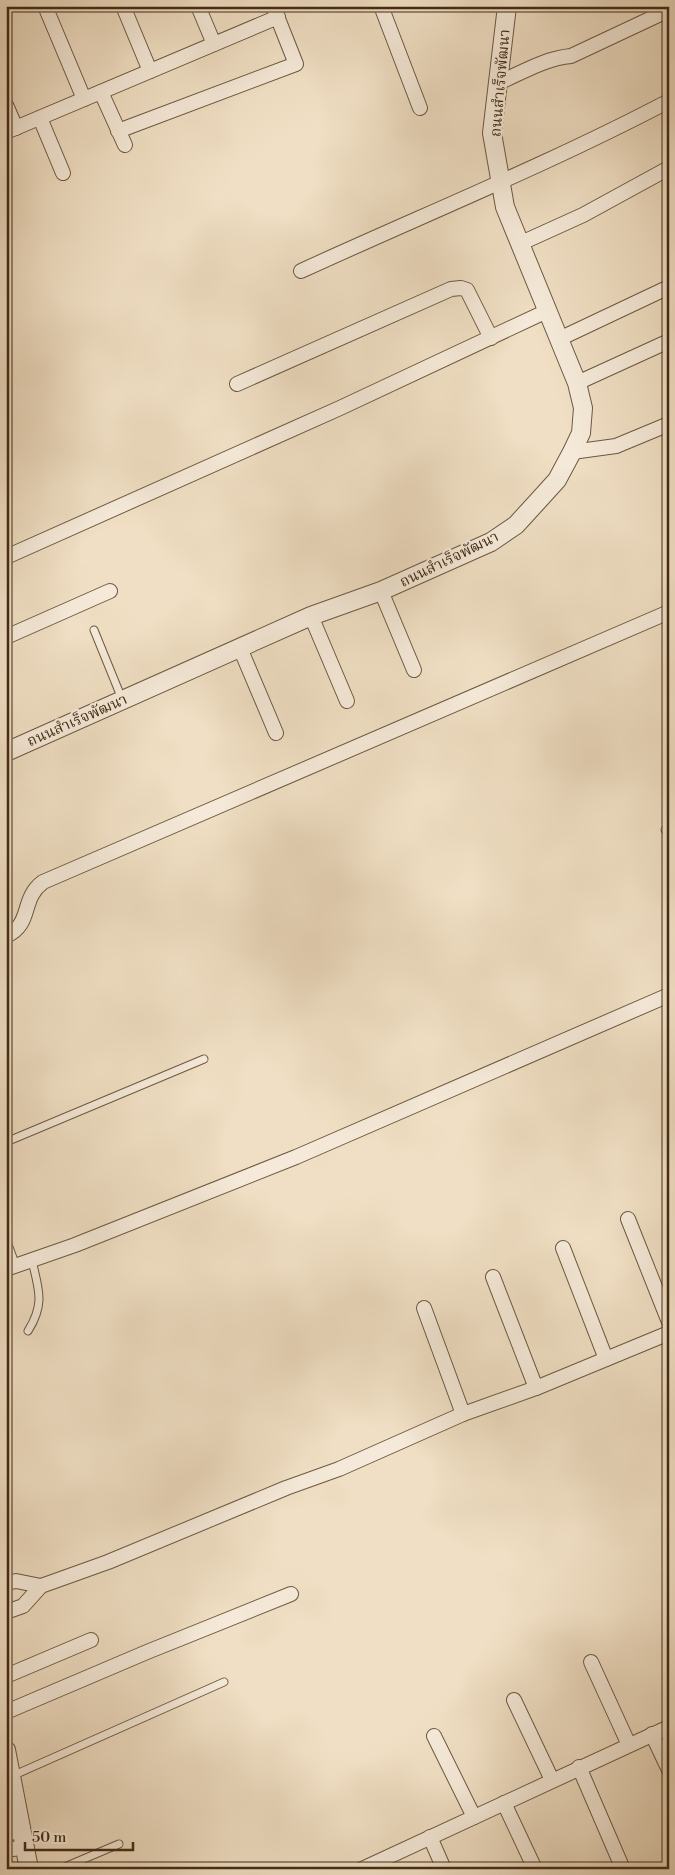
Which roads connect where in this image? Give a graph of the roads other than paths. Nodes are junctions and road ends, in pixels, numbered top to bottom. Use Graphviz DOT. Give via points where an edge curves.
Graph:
graph roads {
  1 [pos="45,6"];
  2 [pos="123,6"];
  3 [pos="198,6"];
  4 [pos="381,6"];
  5 [pos="507,6"];
  6 [pos="669,10"];
  7 [pos="276,12"];
  8 [pos="214,44"];
  9 [pos="150,71"];
  10 [pos="498,84"];
  11 [pos="101,92"];
  12 [pos="84,99"];
  13 [pos="669,101"];
  14 [pos="6,105"];
  15 [pos="420,108"];
  16 [pos="40,118"];
  17 [pos="11,130"];
  18 [pos="118,131"];
  19 [pos="125,145"];
  20 [pos="669,168"];
  21 [pos="63,172"];
  22 [pos="501,182"];
  23 [pos="519,244"];
  24 [pos="300,272"];
  25 [pos="669,287"];
  26 [pos="547,311"];
  27 [pos="491,338"];
  28 [pos="559,339"];
  29 [pos="669,341"];
  30 [pos="577,383"];
  31 [pos="237,384"];
  32 [pos="669,424"];
  33 [pos="572,452"];
  34 [pos="6,557"];
  35 [pos="110,591"];
  36 [pos="381,591"];
  37 [pos="669,612"];
  38 [pos="311,616"];
  39 [pos="94,630"];
  40 [pos="6,637"];
  41 [pos="240,648"];
  42 [pos="414,670"];
  43 [pos="122,701"];
  44 [pos="347,701"];
  45 [pos="276,733"];
  46 [pos="6,752"];
  47 [pos="6,936"];
  48 [pos="669,995"];
  49 [pos="204,1059"];
  50 [pos="6,1142"];
  51 [pos="628,1219"];
  52 [pos="6,1239"];
  53 [pos="563,1248"];
  54 [pos="32,1261"];
  55 [pos="11,1268"];
  56 [pos="494,1278"];
  57 [pos="424,1308"];
  58 [pos="669,1322"];
  59 [pos="28,1331"];
  60 [pos="669,1333"];
  61 [pos="606,1359"];
  62 [pos="536,1388"];
  63 [pos="462,1414"];
  64 [pos="6,1584"];
  65 [pos="41,1586"];
  66 [pos="292,1594"];
  67 [pos="6,1612"];
  68 [pos="91,1640"];
  69 [pos="591,1662"];
  70 [pos="6,1676"];
  71 [pos="224,1682"];
  72 [pos="514,1700"];
  73 [pos="6,1712"];
  74 [pos="669,1727"];
  75 [pos="652,1734"];
  76 [pos="434,1736"];
  77 [pos="629,1745"];
  78 [pos="8,1765"];
  79 [pos="579,1768"];
  80 [pos="669,1770"];
  81 [pos="552,1780"];
  82 [pos="504,1803"];
  83 [pos="474,1817"];
  84 [pos="18,1837"];
  85 [pos="430,1837"];
  86 [pos="120,1844"];
  87 [pos="6,1850"];
  88 [pos="29,1869"];
  89 [pos="60,1869"];
  90 [pos="362,1869"];
  91 [pos="444,1869"];
  92 [pos="535,1869"];
  93 [pos="624,1869"];
  1 -- 12 [label="street"];
  2 -- 9 [label="street"];
  3 -- 8 [label="street"];
  4 -- 15 [label="street"];
  5 -- 10 [label="street, ถนนสำเร็จพัฒนา"];
  6 -- 10 [label="street" via="571,56 541,64"];
  7 -- 8 [label="street"];
  7 -- 18 [label="street" via="296,64"];
  8 -- 9 [label="street"];
  9 -- 11 [label="street"];
  10 -- 22 [label="street, ถนนสำเร็จพัฒนา" via="492,133"];
  11 -- 12 [label="street"];
  11 -- 18 [label="street"];
  12 -- 16 [label="street"];
  13 -- 22 [label="street"];
  14 -- 17 [label="street"];
  16 -- 17 [label="street"];
  16 -- 21 [label="street"];
  18 -- 19 [label="street"];
  20 -- 23 [label="street" via="583,215"];
  22 -- 23 [label="street, ถนนสำเร็จพัฒนา" via="505,206"];
  22 -- 24 [label="street"];
  23 -- 26 [label="street, ถนนสำเร็จพัฒนา"];
  25 -- 28 [label="street"];
  26 -- 27 [label="street"];
  26 -- 28 [label="street, ถนนสำเร็จพัฒนา"];
  27 -- 31 [label="street" via="468,290 452,289"];
  27 -- 34 [label="street"];
  28 -- 30 [label="street, ถนนสำเร็จพัฒนา"];
  29 -- 30 [label="street"];
  30 -- 33 [label="street, ถนนสำเร็จพัฒนา" via="583,408 581,433"];
  32 -- 33 [label="street" via="616,446"];
  33 -- 36 [label="street, ถนนสำเร็จพัฒนา" via="557,480 516,524 491,542"];
  35 -- 40 [label="street"];
  36 -- 38 [label="street, ถนนสำเร็จพัฒนา"];
  36 -- 42 [label="street"];
  37 -- 47 [label="street" via="44,882 34,889 20,927"];
  38 -- 41 [label="street, ถนนสำเร็จพัฒนา"];
  38 -- 44 [label="street"];
  39 -- 43 [label="lane"];
  41 -- 43 [label="street, ถนนสำเร็จพัฒนา"];
  41 -- 45 [label="street"];
  43 -- 46 [label="street, ถนนสำเร็จพัฒนา"];
  48 -- 54 [label="street" via="296,1157"];
  49 -- 50 [label="lane"];
  51 -- 58 [label="street"];
  52 -- 55 [label="lane"];
  53 -- 61 [label="street"];
  54 -- 55 [label="street"];
  54 -- 59 [label="lane" via="40,1295 39,1310"];
  56 -- 62 [label="street"];
  57 -- 63 [label="street"];
  60 -- 61 [label="street"];
  61 -- 62 [label="street"];
  62 -- 63 [label="street"];
  63 -- 65 [label="street" via="339,1469"];
  64 -- 65 [label="street" via="16,1581"];
  65 -- 67 [label="street" via="23,1606"];
  66 -- 73 [label="street"];
  68 -- 70 [label="street"];
  69 -- 77 [label="street"];
  71 -- 78 [label="lane"];
  72 -- 81 [label="street"];
  74 -- 75 [label="street"];
  75 -- 77 [label="street"];
  75 -- 80 [label="street"];
  76 -- 83 [label="street"];
  77 -- 79 [label="street"];
  78 -- 84 [label="street"];
  79 -- 81 [label="street"];
  79 -- 93 [label="street"];
  81 -- 82 [label="street"];
  82 -- 83 [label="street"];
  82 -- 92 [label="street"];
  83 -- 85 [label="street"];
  84 -- 87 [label="street"];
  84 -- 88 [label="street"];
  85 -- 90 [label="street"];
  85 -- 91 [label="street"];
  86 -- 89 [label="lane"];
}
